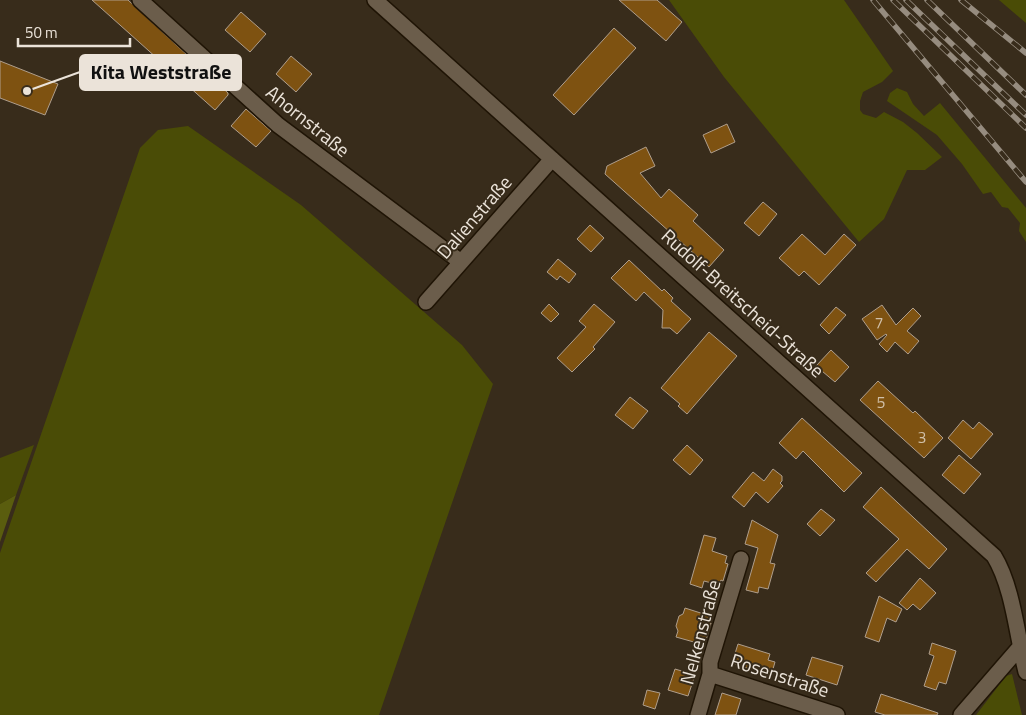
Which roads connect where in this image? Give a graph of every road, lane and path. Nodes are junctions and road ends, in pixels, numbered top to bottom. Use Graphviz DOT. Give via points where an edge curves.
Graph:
graph roads {
  1 [pos="140,0"];
  2 [pos="375,0"];
  3 [pos="552,158"];
  4 [pos="461,262"];
  5 [pos="426,302"];
  6 [pos="741,559"];
  7 [pos="1020,647"];
  8 [pos="1026,672"];
  9 [pos="710,674"];
  10 [pos="698,715"];
  11 [pos="837,715"];
  12 [pos="961,715"];
  1 -- 4 [label="street, Ahornstraße" via="278,125"];
  2 -- 3 [label="street, Rudolf-Breitscheid-Straße"];
  3 -- 4 [label="street, Dalienstraße"];
  3 -- 7 [label="street, Rudolf-Breitscheid-Straße" via="994,556 1008,594"];
  4 -- 5 [label="street, Dalienstraße"];
  6 -- 9 [label="street, Nelkenstraße" via="710,662"];
  7 -- 8 [label="street, Rudolf-Breitscheid-Straße"];
  7 -- 12 [label="street"];
  9 -- 10 [label="street, Nelkenstraße"];
  9 -- 11 [label="street, Rosenstraße"];
}
